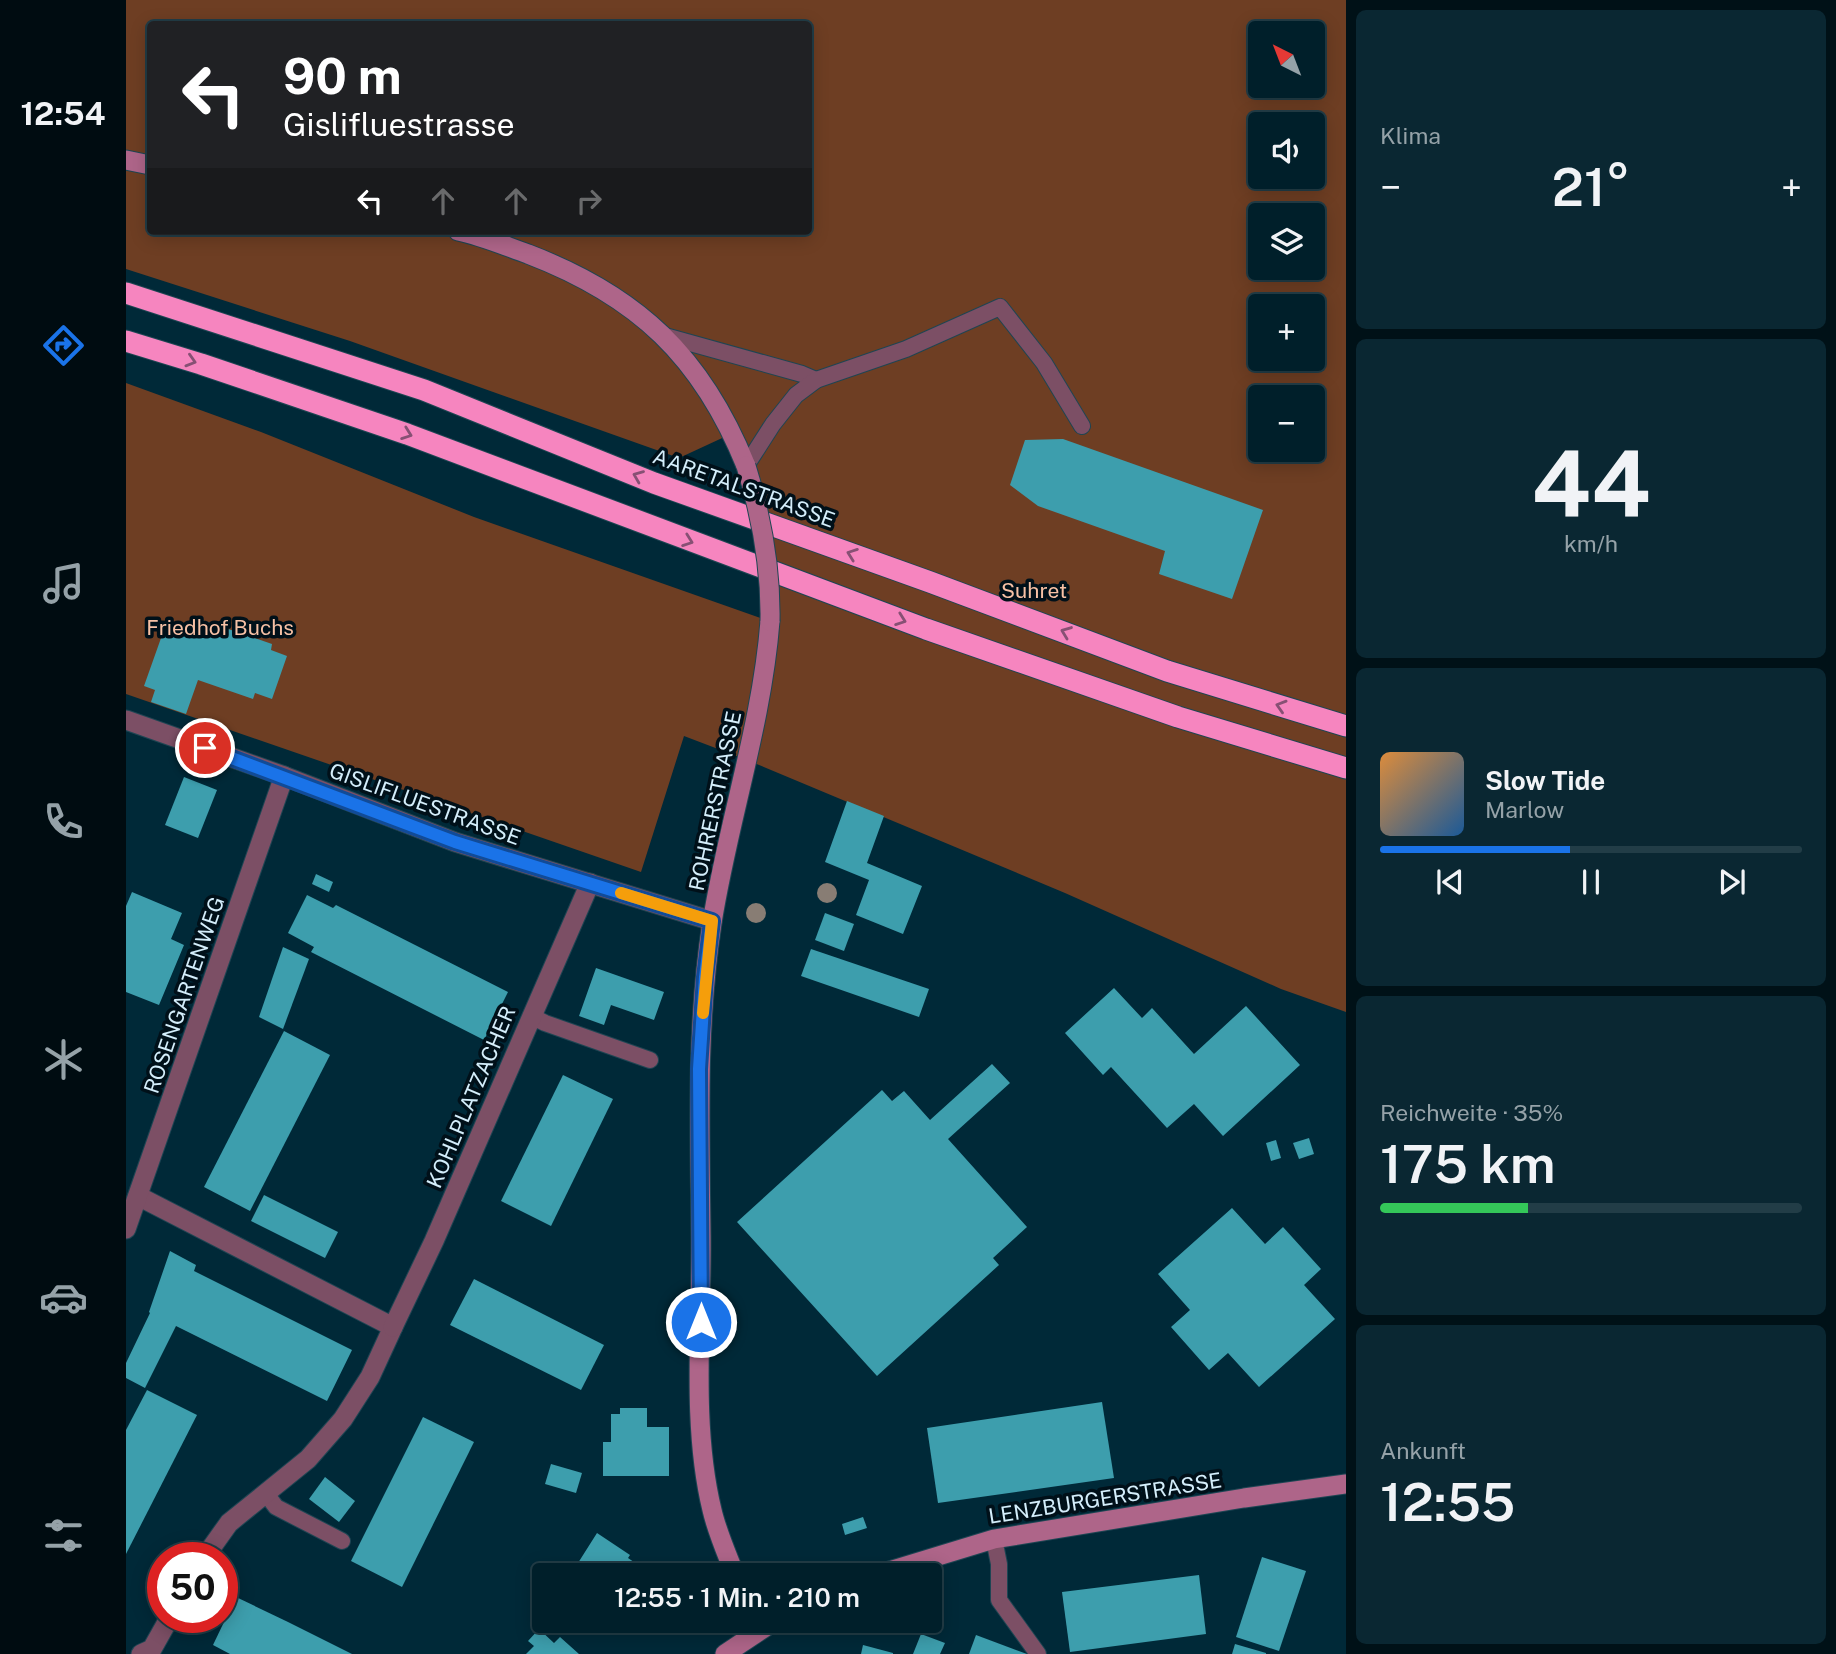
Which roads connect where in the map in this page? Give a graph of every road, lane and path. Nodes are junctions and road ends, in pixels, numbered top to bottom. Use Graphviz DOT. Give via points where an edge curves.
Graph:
graph roads {
  1 [pos="126,160"];
  2 [pos="147,164"];
  3 [pos="474,235"];
  4 [pos="126,293"];
  5 [pos="665,336"];
  6 [pos="126,341"];
  7 [pos="816,380"];
  8 [pos="1082,426"];
  9 [pos="746,466"];
  10 [pos="126,720"];
  11 [pos="1346,726"];
  12 [pos="1346,768"];
  13 [pos="284,776"];
  14 [pos="590,883"];
  15 [pos="712,921"];
  16 [pos="531,1016"];
  17 [pos="650,1060"];
  18 [pos="138,1196"];
  19 [pos="126,1229"];
  20 [pos="393,1327"];
  21 [pos="1346,1485"];
  22 [pos="267,1494"];
  23 [pos="994,1539"];
  24 [pos="341,1541"];
  25 [pos="215,1542"];
  26 [pos="731,1563"];
  27 [pos="915,1563"];
  28 [pos="161,1633"];
  29 [pos="754,1633"];
  30 [pos="141,1654"];
  31 [pos="725,1654"];
  32 [pos="1038,1654"];
  1 -- 2 [label="main road"];
  3 -- 5 [label="main road, ROHRERSTRASSE" via="563,267 607,291"];
  11 -- 4 [label="highway, AARETALSTRASSE, one-way" via="1167,671 654,483 424,390"];
  5 -- 7 [label="lane"];
  5 -- 9 [label="main road, ROHRERSTRASSE" via="690,364 733,433"];
  6 -- 12 [label="highway, one-way" via="407,434 1178,717"];
  7 -- 8 [label="lane" via="906,349 1000,306 1044,363"];
  7 -- 9 [label="lane" via="773,424"];
  9 -- 15 [label="main road, ROHRERSTRASSE, bridge" via="769,559 770,621 755,724"];
  10 -- 13 [label="street, GISLIFLUESTRASSE"];
  13 -- 14 [label="street, GISLIFLUESTRASSE" via="455,842"];
  13 -- 18 [label="street, ROSENGARTENWEG"];
  14 -- 15 [label="street, GISLIFLUESTRASSE"];
  14 -- 16 [label="street, KOHLPLATZACHER"];
  15 -- 26 [label="main road, ROHRERSTRASSE" via="699,1069 700,1433 712,1510"];
  16 -- 17 [label="lane"];
  16 -- 20 [label="street, KOHLPLATZACHER"];
  18 -- 19 [label="street, ROSENGARTENWEG"];
  18 -- 20 [label="street"];
  20 -- 22 [label="street, KOHLPLATZACHER" via="370,1377 343,1419 308,1459"];
  21 -- 23 [label="main road, LENZBURGERSTRASSE"];
  22 -- 24 [label="lane" via="276,1507"];
  22 -- 25 [label="street, KOHLPLATZACHER" via="229,1523"];
  23 -- 27 [label="main road, LENZBURGERSTRASSE"];
  23 -- 32 [label="lane" via="999,1600"];
  28 -- 30 [label="street" via="152,1649"];
  29 -- 31 [label="main road"];
}
